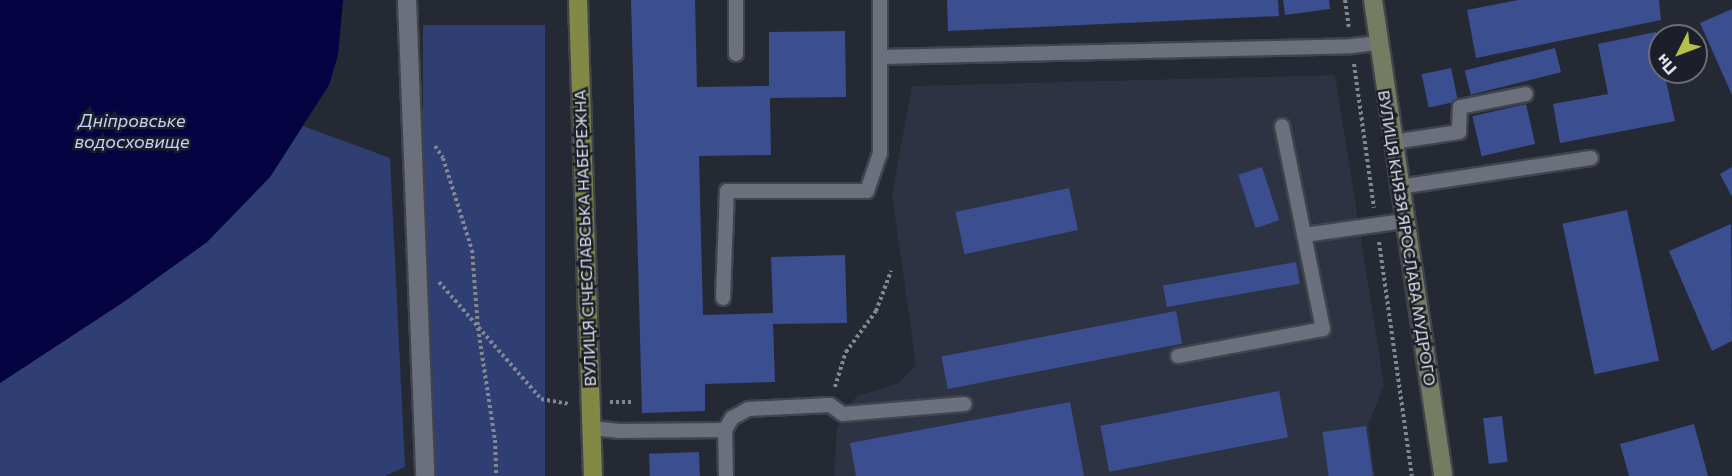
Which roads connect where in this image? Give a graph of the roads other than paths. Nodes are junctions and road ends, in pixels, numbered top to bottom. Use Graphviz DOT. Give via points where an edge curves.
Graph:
graph roads {
  1 [pos="406,0"];
  2 [pos="578,0"];
  3 [pos="736,0"];
  4 [pos="880,0"];
  5 [pos="1372,0"];
  6 [pos="1378,43"];
  7 [pos="736,54"];
  8 [pos="881,57"];
  9 [pos="1526,93"];
  10 [pos="1282,126"];
  11 [pos="1393,142"];
  12 [pos="1591,158"];
  13 [pos="1399,187"];
  14 [pos="1404,221"];
  15 [pos="1304,235"];
  16 [pos="723,298"];
  17 [pos="1178,356"];
  18 [pos="965,404"];
  19 [pos="592,428"];
  20 [pos="725,430"];
  21 [pos="425,476"];
  22 [pos="593,476"];
  23 [pos="726,476"];
  24 [pos="1443,476"];
  1 -- 21 [label="street"];
  2 -- 19 [label="main road, ВУЛИЦЯ СІЧЕСЛАВСЬКА НАБЕРЕЖНА"];
  3 -- 7 [label="lane"];
  4 -- 8 [label="lane"];
  5 -- 6 [label="main road, ВУЛИЦЯ КНЯЗЯ ЯРОСЛАВА МУДРОГО"];
  6 -- 8 [label="lane"];
  6 -- 11 [label="main road, ВУЛИЦЯ КНЯЗЯ ЯРОСЛАВА МУДРОГО"];
  8 -- 16 [label="lane" via="880,153 867,191 727,191"];
  9 -- 11 [label="lane" via="1460,107 1459,132"];
  10 -- 15 [label="lane"];
  11 -- 13 [label="main road, ВУЛИЦЯ КНЯЗЯ ЯРОСЛАВА МУДРОГО"];
  12 -- 13 [label="lane"];
  13 -- 14 [label="main road, ВУЛИЦЯ КНЯЗЯ ЯРОСЛАВА МУДРОГО"];
  14 -- 15 [label="lane"];
  14 -- 24 [label="main road, ВУЛИЦЯ КНЯЗЯ ЯРОСЛАВА МУДРОГО"];
  15 -- 17 [label="lane" via="1323,329"];
  18 -- 20 [label="lane" via="843,414 830,405 748,409 732,418"];
  19 -- 20 [label="lane"];
  19 -- 22 [label="main road, ВУЛИЦЯ СІЧЕСЛАВСЬКА НАБЕРЕЖНА"];
  20 -- 23 [label="lane"];
}
